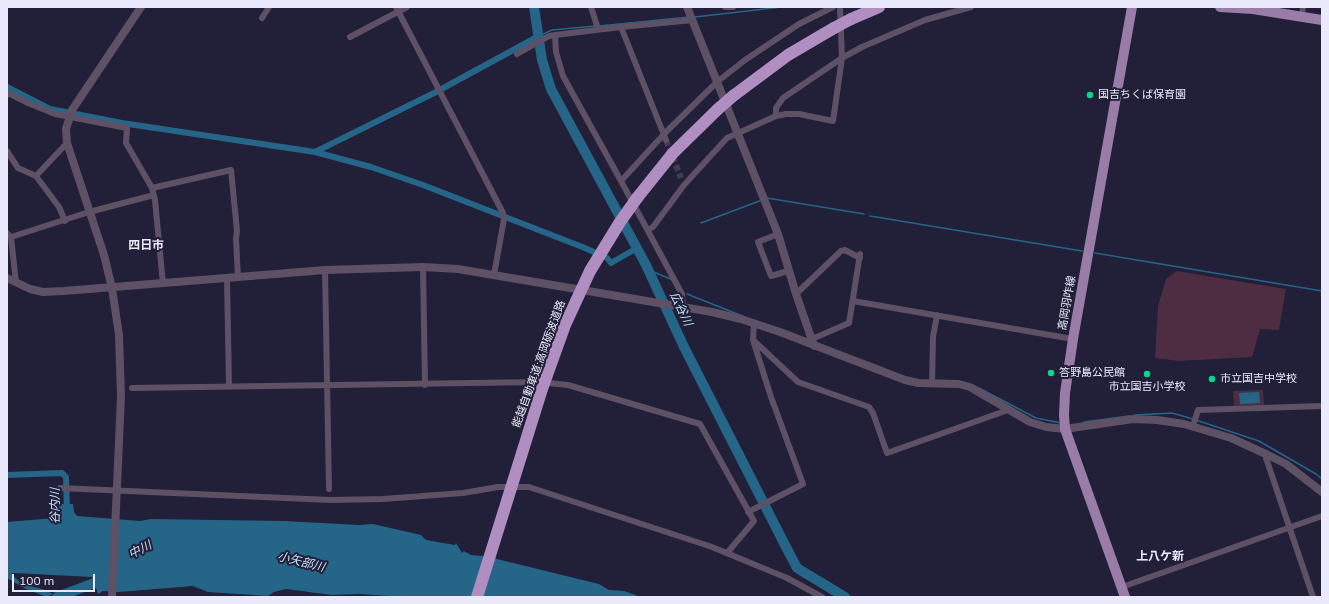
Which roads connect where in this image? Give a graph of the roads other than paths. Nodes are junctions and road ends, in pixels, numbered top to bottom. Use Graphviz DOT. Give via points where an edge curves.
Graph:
graph roads {
  1 [pos="141,7"];
  2 [pos="270,7"];
  3 [pos="407,7"];
  4 [pos="591,7"];
  5 [pos="725,7"];
  6 [pos="733,7"];
  7 [pos="833,7"];
  8 [pos="840,7"];
  9 [pos="879,7"];
  10 [pos="971,7"];
  11 [pos="1132,7"];
  12 [pos="1220,7"];
  13 [pos="398,9"];
  14 [pos="1302,11"];
  15 [pos="690,14"];
  16 [pos="262,18"];
  17 [pos="1322,20"];
  18 [pos="597,26"];
  19 [pos="621,27"];
  20 [pos="555,35"];
  21 [pos="350,37"];
  22 [pos="517,54"];
  23 [pos="842,58"];
  24 [pos="717,82"];
  25 [pos="7,95"];
  26 [pos="70,114"];
  27 [pos="776,116"];
  28 [pos="738,132"];
  29 [pos="665,137"];
  30 [pos="67,143"];
  31 [pos="7,151"];
  32 [pos="36,176"];
  33 [pos="681,178"];
  34 [pos="621,181"];
  35 [pos="684,185"];
  36 [pos="152,188"];
  37 [pos="154,195"];
  38 [pos="89,212"];
  39 [pos="65,221"];
  40 [pos="648,230"];
  41 [pos="778,234"];
  42 [pos="9,235"];
  43 [pos="423,267"];
  44 [pos="326,270"];
  45 [pos="788,271"];
  46 [pos="494,275"];
  47 [pos="238,277"];
  48 [pos="7,278"];
  49 [pos="227,278"];
  50 [pos="16,284"];
  51 [pos="163,284"];
  52 [pos="112,288"];
  53 [pos="796,294"];
  54 [pos="853,301"];
  55 [pos="680,307"];
  56 [pos="937,315"];
  57 [pos="754,324"];
  58 [pos="753,340"];
  59 [pos="1073,340"];
  60 [pos="813,342"];
  61 [pos="933,381"];
  62 [pos="328,385"];
  63 [pos="425,385"];
  64 [pos="229,386"];
  65 [pos="132,388"];
  66 [pos="1322,406"];
  67 [pos="1008,410"];
  68 [pos="1193,426"];
  69 [pos="1065,429"];
  70 [pos="1268,455"];
  71 [pos="60,488"];
  72 [pos="329,489"];
  73 [pos="116,492"];
  74 [pos="1322,492"];
  75 [pos="748,512"];
  76 [pos="1322,516"];
  77 [pos="1289,527"];
  78 [pos="727,553"];
  79 [pos="1122,587"];
  80 [pos="112,597"];
  81 [pos="477,597"];
  82 [pos="822,597"];
  83 [pos="1126,597"];
  84 [pos="1313,597"];
  1 -- 26 [label="street"];
  2 -- 16 [label="street"];
  3 -- 13 [label="street"];
  4 -- 18 [label="street"];
  5 -- 6 [label="street"];
  7 -- 24 [label="street" via="799,24"];
  8 -- 23 [label="street"];
  9 -- 81 [label="highway, 能越自動車道;高岡砺波道路, bridge" via="834,28 788,55 733,96 673,153 637,198 594,265 565,325 542,389"];
  10 -- 23 [label="street" via="925,20"];
  11 -- 59 [label="main road, 高岡羽咋線"];
  12 -- 14 [label="main road"];
  13 -- 21 [label="street"];
  13 -- 46 [label="street" via="503,213"];
  14 -- 17 [label="main road"];
  15 -- 19 [label="street"];
  15 -- 24 [label="street"];
  18 -- 19 [label="street"];
  18 -- 20 [label="street"];
  19 -- 29 [label="street"];
  20 -- 22 [label="street"];
  20 -- 34 [label="street" via="556,52 563,76"];
  23 -- 27 [label="street" via="783,98 776,108"];
  23 -- 27 [label="street" via="833,121 798,114"];
  24 -- 28 [label="street"];
  24 -- 29 [label="street"];
  25 -- 26 [label="street" via="8,93 28,103"];
  26 -- 30 [label="street" via="66,128"];
  26 -- 36 [label="street" via="127,128 126,143"];
  27 -- 28 [label="street"];
  28 -- 35 [label="street" via="727,138"];
  28 -- 41 [label="street"];
  29 -- 34 [label="street"];
  30 -- 32 [label="street"];
  30 -- 38 [label="street"];
  31 -- 32 [label="street" via="18,168"];
  32 -- 39 [label="street" via="59,207"];
  33 -- 35 [label="street"];
  34 -- 40 [label="street"];
  35 -- 40 [label="street" via="653,227"];
  36 -- 37 [label="street"];
  36 -- 47 [label="street" via="231,170 237,231"];
  37 -- 38 [label="street"];
  37 -- 51 [label="street"];
  38 -- 39 [label="street"];
  38 -- 52 [label="street"];
  39 -- 42 [label="street"];
  40 -- 55 [label="street" via="682,294"];
  41 -- 45 [label="street"];
  41 -- 45 [label="street" via="758,242 771,276"];
  42 -- 50 [label="street"];
  43 -- 44 [label="street"];
  43 -- 46 [label="street"];
  43 -- 63 [label="street"];
  44 -- 47 [label="street"];
  44 -- 62 [label="street"];
  45 -- 53 [label="street"];
  46 -- 55 [label="street"];
  47 -- 49 [label="street"];
  48 -- 50 [label="street"];
  49 -- 51 [label="street"];
  49 -- 64 [label="street"];
  50 -- 52 [label="street" via="43,292"];
  51 -- 52 [label="street"];
  52 -- 73 [label="street" via="121,354"];
  53 -- 54 [label="street" via="845,250 860,256"];
  53 -- 60 [label="street"];
  54 -- 56 [label="street"];
  54 -- 60 [label="street" via="849,323"];
  55 -- 57 [label="street" via="712,312"];
  56 -- 59 [label="street"];
  56 -- 61 [label="street" via="933,337"];
  57 -- 58 [label="street"];
  57 -- 60 [label="street"];
  58 -- 67 [label="street" via="798,382 869,407 887,453"];
  58 -- 75 [label="street" via="803,484"];
  59 -- 69 [label="main road, 高岡羽咋線" via="1065,393"];
  60 -- 61 [label="street" via="904,380"];
  61 -- 67 [label="street" via="970,387"];
  62 -- 63 [label="street"];
  62 -- 64 [label="street"];
  62 -- 72 [label="street"];
  63 -- 75 [label="street" via="538,382 568,385 700,424"];
  64 -- 65 [label="street"];
  66 -- 68 [label="street" via="1198,410"];
  67 -- 69 [label="street" via="1030,422"];
  68 -- 69 [label="street" via="1133,419"];
  68 -- 70 [label="street" via="1231,438"];
  69 -- 79 [label="main road, 高岡羽咋線"];
  70 -- 74 [label="street" via="1286,464"];
  70 -- 77 [label="street" via="1266,458"];
  71 -- 73 [label="street"];
  73 -- 78 [label="street" via="330,500 383,499 463,493 498,487 529,487"];
  73 -- 80 [label="street"];
  75 -- 78 [label="street" via="754,521"];
  76 -- 77 [label="street"];
  77 -- 79 [label="street"];
  77 -- 84 [label="street"];
  78 -- 82 [label="street" via="787,578"];
  79 -- 83 [label="main road, 高岡羽咋線"];
}
